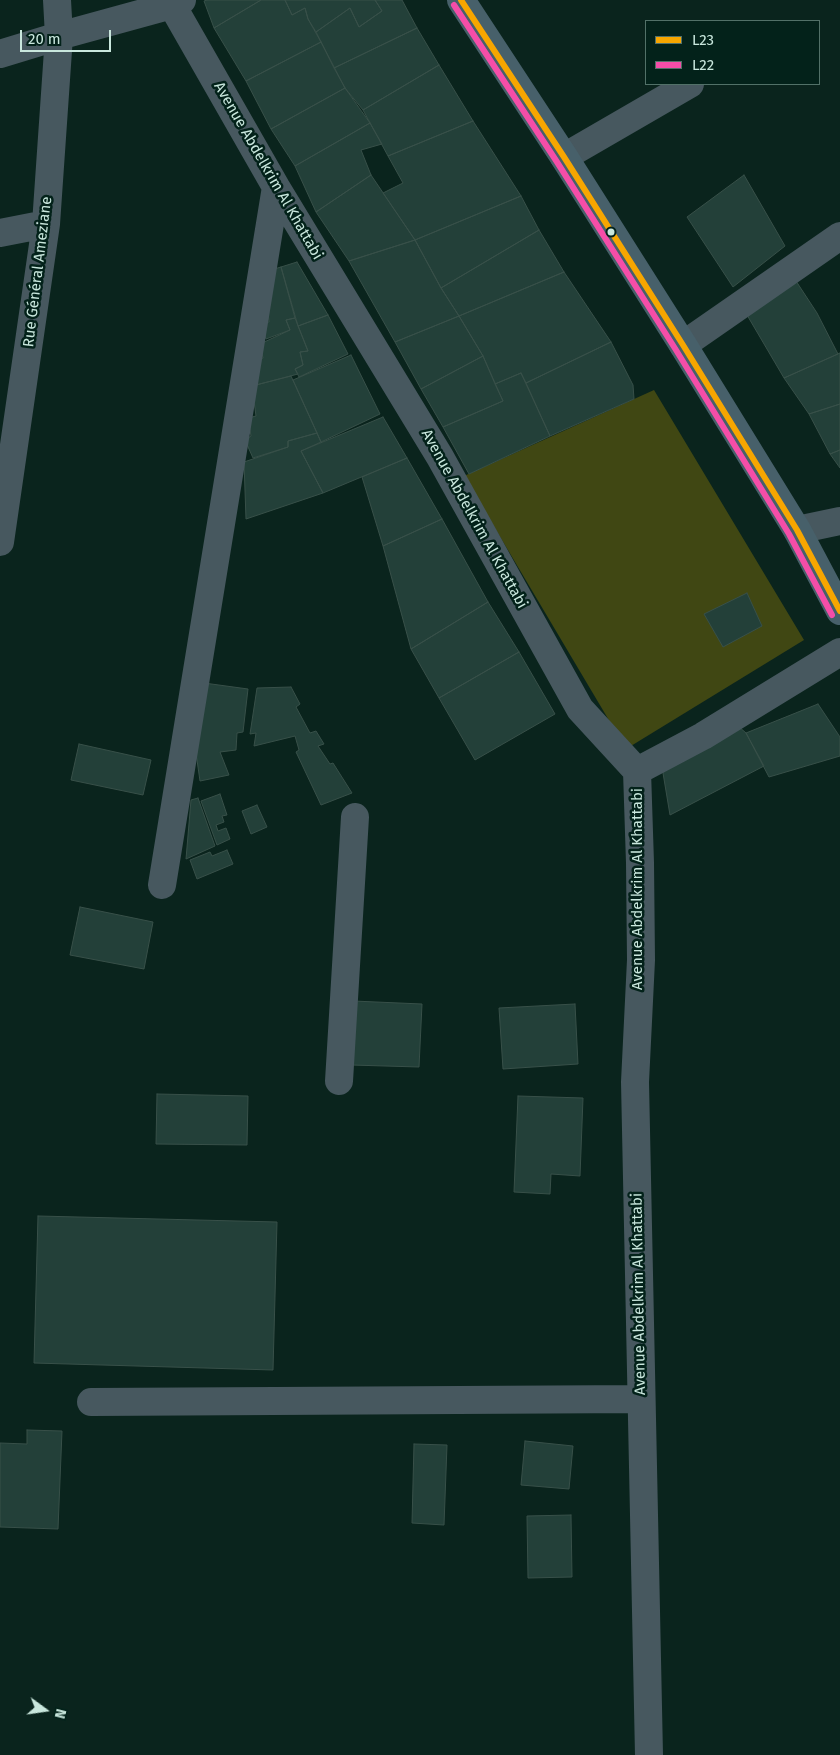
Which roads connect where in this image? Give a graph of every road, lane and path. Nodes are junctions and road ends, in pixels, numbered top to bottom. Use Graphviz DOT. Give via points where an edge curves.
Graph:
graph roads {
  1 [pos="57,0"];
  2 [pos="461,0"];
  3 [pos="177,3"];
  4 [pos="59,36"];
  5 [pos="0,54"];
  6 [pos="688,85"];
  7 [pos="564,157"];
  8 [pos="276,187"];
  9 [pos="46,224"];
  10 [pos="0,233"];
  11 [pos="840,236"];
  12 [pos="682,344"];
  13 [pos="840,521"];
  14 [pos="797,530"];
  15 [pos="0,542"];
  16 [pos="840,611"];
  17 [pos="840,652"];
  18 [pos="637,770"];
  19 [pos="355,817"];
  20 [pos="162,885"];
  21 [pos="339,1081"];
  22 [pos="641,1399"];
  23 [pos="91,1402"];
  24 [pos="649,1755"];
  1 -- 4 [label="street, Rue Général Ameziane"];
  2 -- 7 [label="main road"];
  3 -- 4 [label="street"];
  3 -- 8 [label="street, Avenue Abdelkrim Al Khattabi"];
  4 -- 5 [label="street"];
  4 -- 9 [label="street, Rue Général Ameziane"];
  6 -- 7 [label="street"];
  7 -- 12 [label="main road"];
  8 -- 18 [label="street, Avenue Abdelkrim Al Khattabi" via="440,457 580,709"];
  8 -- 20 [label="street"];
  9 -- 10 [label="street"];
  9 -- 15 [label="street, Rue Général Ameziane"];
  11 -- 12 [label="street"];
  12 -- 14 [label="main road"];
  13 -- 14 [label="street"];
  14 -- 16 [label="main road"];
  17 -- 18 [label="street" via="703,736"];
  18 -- 22 [label="street, Avenue Abdelkrim Al Khattabi" via="641,960 635,1082"];
  19 -- 21 [label="street"];
  22 -- 23 [label="street"];
  22 -- 24 [label="street, Avenue Abdelkrim Al Khattabi"];
}
